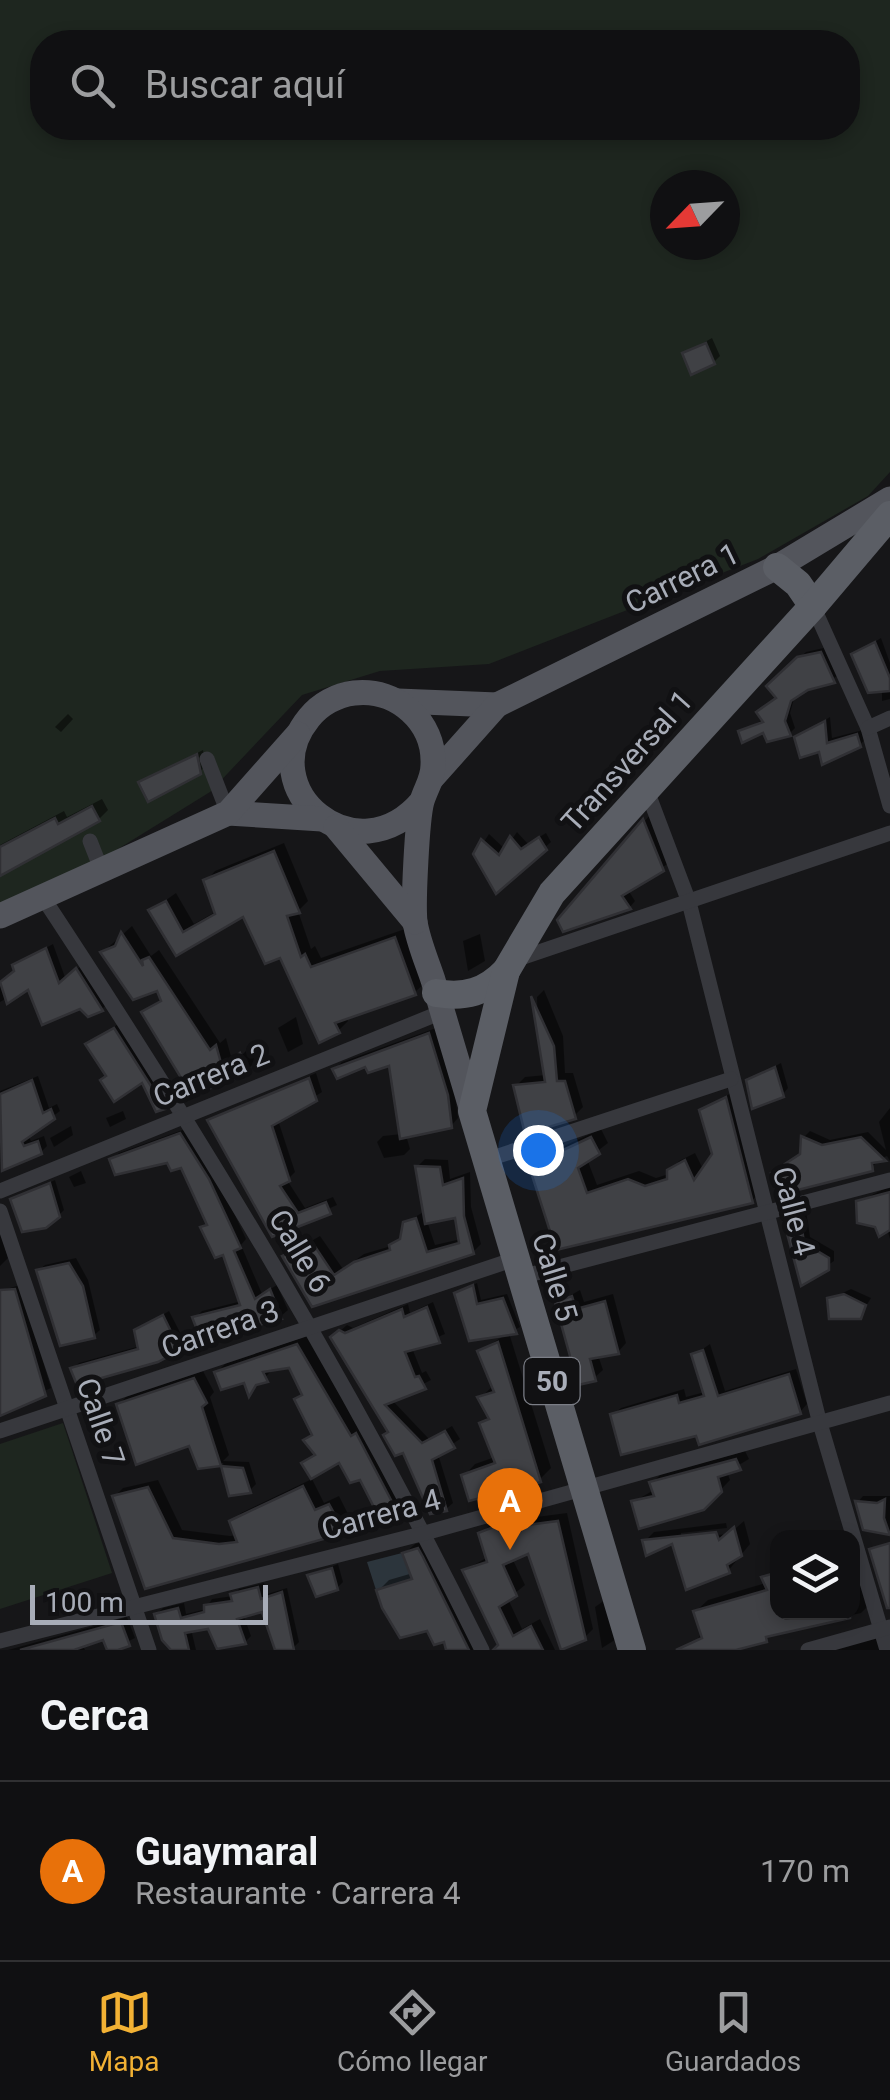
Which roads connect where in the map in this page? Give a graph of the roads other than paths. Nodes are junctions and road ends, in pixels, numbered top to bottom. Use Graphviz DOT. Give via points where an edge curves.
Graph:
graph roads {
  1 [pos="890,499"];
  2 [pos="890,514"];
  3 [pos="776,567"];
  4 [pos="814,606"];
  5 [pos="398,702"];
  6 [pos="497,705"];
  7 [pos="890,718"];
  8 [pos="868,728"];
  9 [pos="300,731"];
  10 [pos="206,759"];
  11 [pos="646,787"];
  12 [pos="427,790"];
  13 [pos="890,806"];
  14 [pos="228,812"];
  15 [pos="329,823"];
  16 [pos="890,833"];
  17 [pos="90,840"];
  18 [pos="101,869"];
  19 [pos="42,896"];
  20 [pos="689,902"];
  21 [pos="0,916"];
  22 [pos="415,922"];
  23 [pos="508,966"];
  24 [pos="439,1002"];
  25 [pos="731,1079"];
  26 [pos="472,1111"];
  27 [pos="186,1114"];
  28 [pos="486,1160"];
  29 [pos="890,1180"];
  30 [pos="0,1191"];
  31 [pos="766,1210"];
  32 [pos="0,1211"];
  33 [pos="518,1268"];
  34 [pos="312,1326"];
  35 [pos="890,1402"];
  36 [pos="68,1412"];
  37 [pos="819,1420"];
  38 [pos="0,1431"];
  39 [pos="583,1486"];
  40 [pos="425,1532"];
  41 [pos="134,1604"];
  42 [pos="886,1628"];
  43 [pos="0,1641"];
  44 [pos="149,1650"];
  45 [pos="482,1650"];
  46 [pos="632,1650"];
  47 [pos="808,1650"];
  48 [pos="887,1650"];
  1 -- 3 [label="main road, Carrera 1"];
  2 -- 4 [label="highway, Transversal 1 / 50"];
  3 -- 4 [label="highway"];
  3 -- 6 [label="main road, Carrera 1"];
  4 -- 8 [label="street"];
  4 -- 11 [label="highway, Transversal 1 / 50"];
  5 -- 6 [label="main road, Carrera 1"];
  5 -- 9 [label="main road" via="351,693 321,706"];
  5 -- 12 [label="main road, 50" via="427,734"];
  6 -- 12 [label="main road, Carrera 1"];
  7 -- 8 [label="street"];
  8 -- 13 [label="street"];
  9 -- 14 [label="main road"];
  9 -- 15 [label="main road, 50" via="295,779"];
  10 -- 14 [label="street"];
  11 -- 20 [label="street, Calle 4"];
  11 -- 23 [label="highway, Transversal 1 / 50" via="552,894"];
  12 -- 15 [label="main road" via="398,824 384,830"];
  12 -- 22 [label="main road, Calle 5 / 50"];
  14 -- 15 [label="main road"];
  14 -- 18 [label="main road"];
  15 -- 22 [label="main road, Calle 5 / 50"];
  16 -- 20 [label="street"];
  17 -- 18 [label="street"];
  18 -- 19 [label="main road"];
  19 -- 21 [label="main road"];
  19 -- 27 [label="street, Calle 6"];
  20 -- 23 [label="street"];
  20 -- 25 [label="street, Calle 4"];
  22 -- 24 [label="main road, Calle 5 / 50"];
  23 -- 24 [label="highway" via="495,982"];
  23 -- 26 [label="highway, Transversal 1 / 50"];
  24 -- 26 [label="main road, Calle 5 / 50"];
  24 -- 27 [label="street, Carrera 2"];
  25 -- 28 [label="street"];
  25 -- 31 [label="street, Calle 4"];
  26 -- 28 [label="highway, Calle 5 / 50"];
  27 -- 30 [label="street, Carrera 2"];
  27 -- 34 [label="street, Calle 6"];
  28 -- 33 [label="highway, Calle 5 / 50"];
  29 -- 31 [label="street, Carrera 3"];
  31 -- 33 [label="street, Carrera 3"];
  31 -- 37 [label="street, Calle 4"];
  32 -- 36 [label="street, Calle 7"];
  33 -- 34 [label="street, Carrera 3"];
  33 -- 39 [label="highway, Calle 5 / 50"];
  34 -- 36 [label="street, Carrera 3"];
  34 -- 40 [label="street, Calle 6"];
  35 -- 37 [label="street, Carrera 4"];
  36 -- 38 [label="street, Carrera 3"];
  36 -- 41 [label="street, Calle 7"];
  37 -- 39 [label="street, Carrera 4"];
  37 -- 42 [label="street, Calle 4"];
  39 -- 40 [label="street, Carrera 4"];
  39 -- 46 [label="highway, Calle 5 / 50"];
  40 -- 41 [label="street, Carrera 4"];
  40 -- 45 [label="street, Calle 6"];
  41 -- 43 [label="street, Carrera 4"];
  41 -- 44 [label="street, Calle 7"];
  42 -- 47 [label="street"];
  42 -- 48 [label="street, Calle 4"];
}
